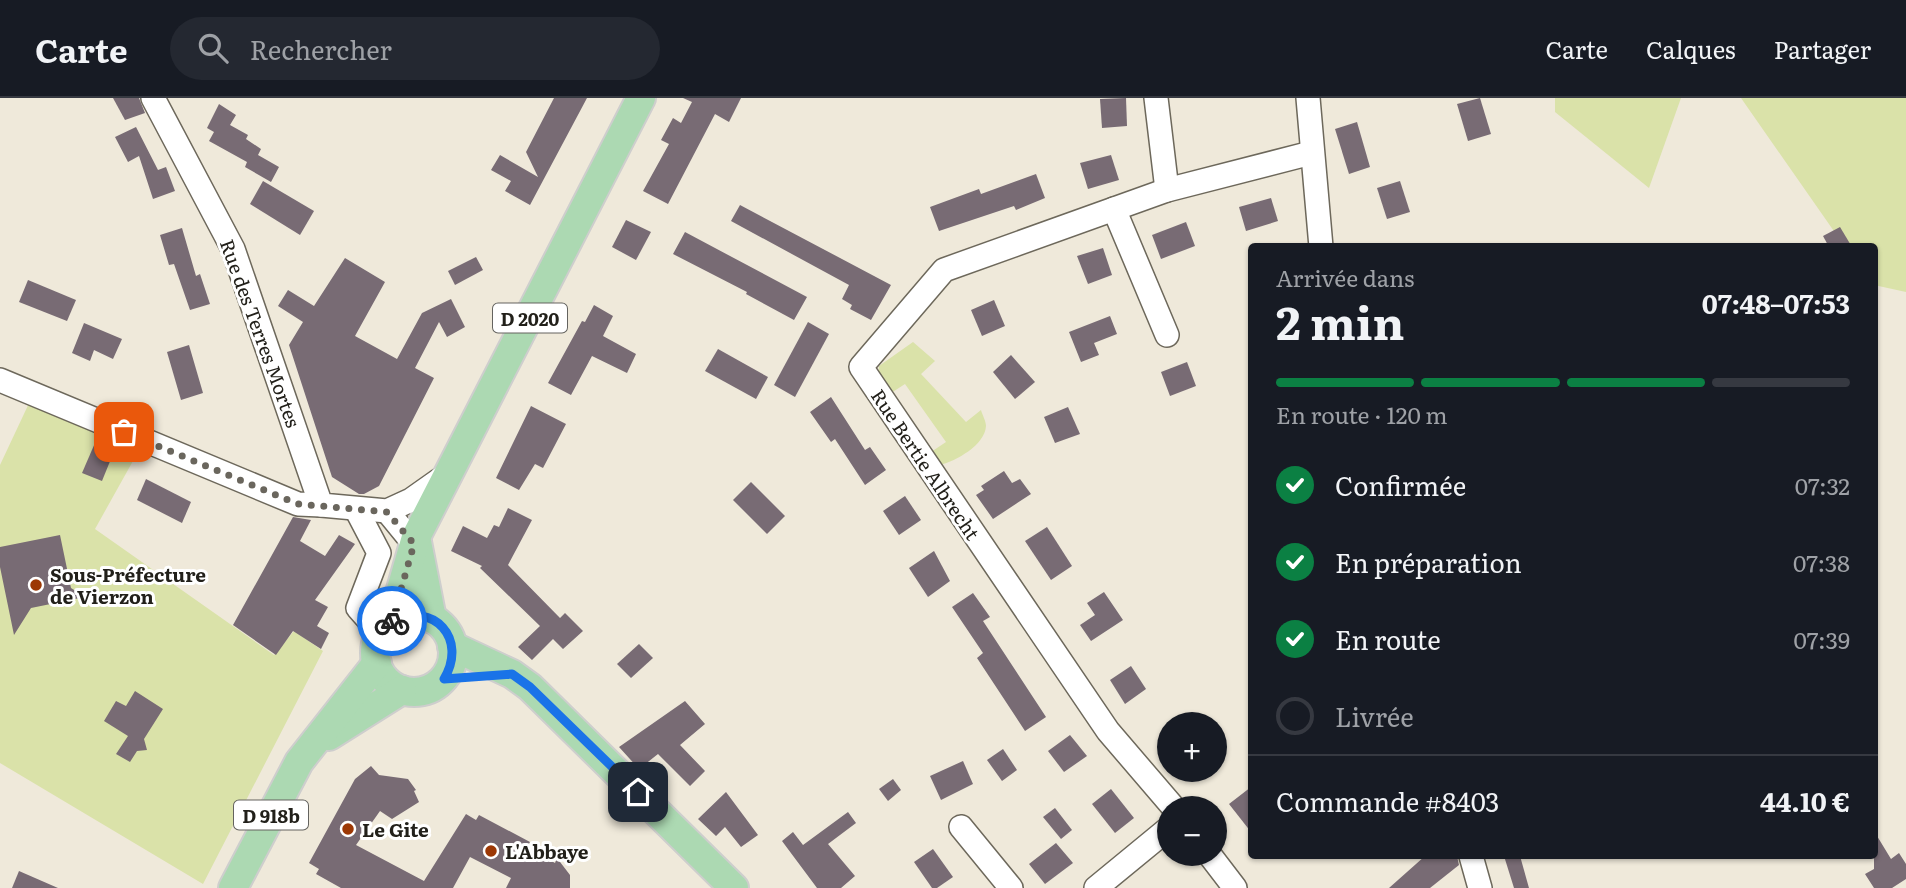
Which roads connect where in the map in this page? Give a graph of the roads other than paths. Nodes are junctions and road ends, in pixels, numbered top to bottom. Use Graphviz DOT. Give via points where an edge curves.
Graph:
graph roads {
  1 [pos="153,98"];
  2 [pos="640,98"];
  3 [pos="1156,98"];
  4 [pos="1308,98"];
  5 [pos="1311,153"];
  6 [pos="1167,190"];
  7 [pos="1114,209"];
  8 [pos="1321,243"];
  9 [pos="1167,335"];
  10 [pos="0,380"];
  11 [pos="445,476"];
  12 [pos="321,505"];
  13 [pos="356,509"];
  14 [pos="387,512"];
  15 [pos="415,540"];
  16 [pos="432,618"];
  17 [pos="386,628"];
  18 [pos="452,646"];
  19 [pos="377,663"];
  20 [pos="512,674"];
  21 [pos="444,679"];
  22 [pos="402,690"];
  23 [pos="314,745"];
  24 [pos="1164,796"];
  25 [pos="961,827"];
  26 [pos="1157,838"];
  27 [pos="1472,859"];
  28 [pos="1218,866"];
  29 [pos="233,888"];
  30 [pos="734,888"];
  31 [pos="1011,888"];
  32 [pos="1096,888"];
  33 [pos="1235,888"];
  34 [pos="1480,888"];
  1 -- 12 [label="street, Rue des Terres Mortes" via="233,249"];
  2 -- 11 [label="main road, D 2020"];
  3 -- 6 [label="street"];
  4 -- 5 [label="street"];
  5 -- 6 [label="street, Rue Bertie Albrecht"];
  5 -- 8 [label="street"];
  6 -- 7 [label="street, Rue Bertie Albrecht"];
  7 -- 9 [label="street"];
  7 -- 24 [label="street, Rue Bertie Albrecht" via="944,270 861,367 1108,731"];
  10 -- 12 [label="street" via="298,504"];
  11 -- 14 [label="street"];
  11 -- 15 [label="main road, D 2020"];
  12 -- 13 [label="street"];
  13 -- 14 [label="street"];
  13 -- 17 [label="street" via="379,553 358,608"];
  14 -- 15 [label="street"];
  15 -- 16 [label="main road"];
  15 -- 17 [label="main road, D 2020"];
  16 -- 17 [label="main road" via="412,615"];
  16 -- 18 [label="main road" via="449,635"];
  17 -- 19 [label="main road" via="375,653"];
  18 -- 20 [label="main road"];
  18 -- 21 [label="main road" via="453,658"];
  19 -- 22 [label="main road" via="390,684"];
  19 -- 23 [label="main road, D 918b"];
  20 -- 21 [label="main road"];
  20 -- 30 [label="main road"];
  21 -- 22 [label="main road" via="426,690"];
  22 -- 23 [label="main road, D 918b"];
  23 -- 29 [label="main road, D 918b" via="299,762"];
  25 -- 31 [label="street"];
  26 -- 32 [label="street"];
  27 -- 34 [label="street"];
  28 -- 33 [label="street"];
}
